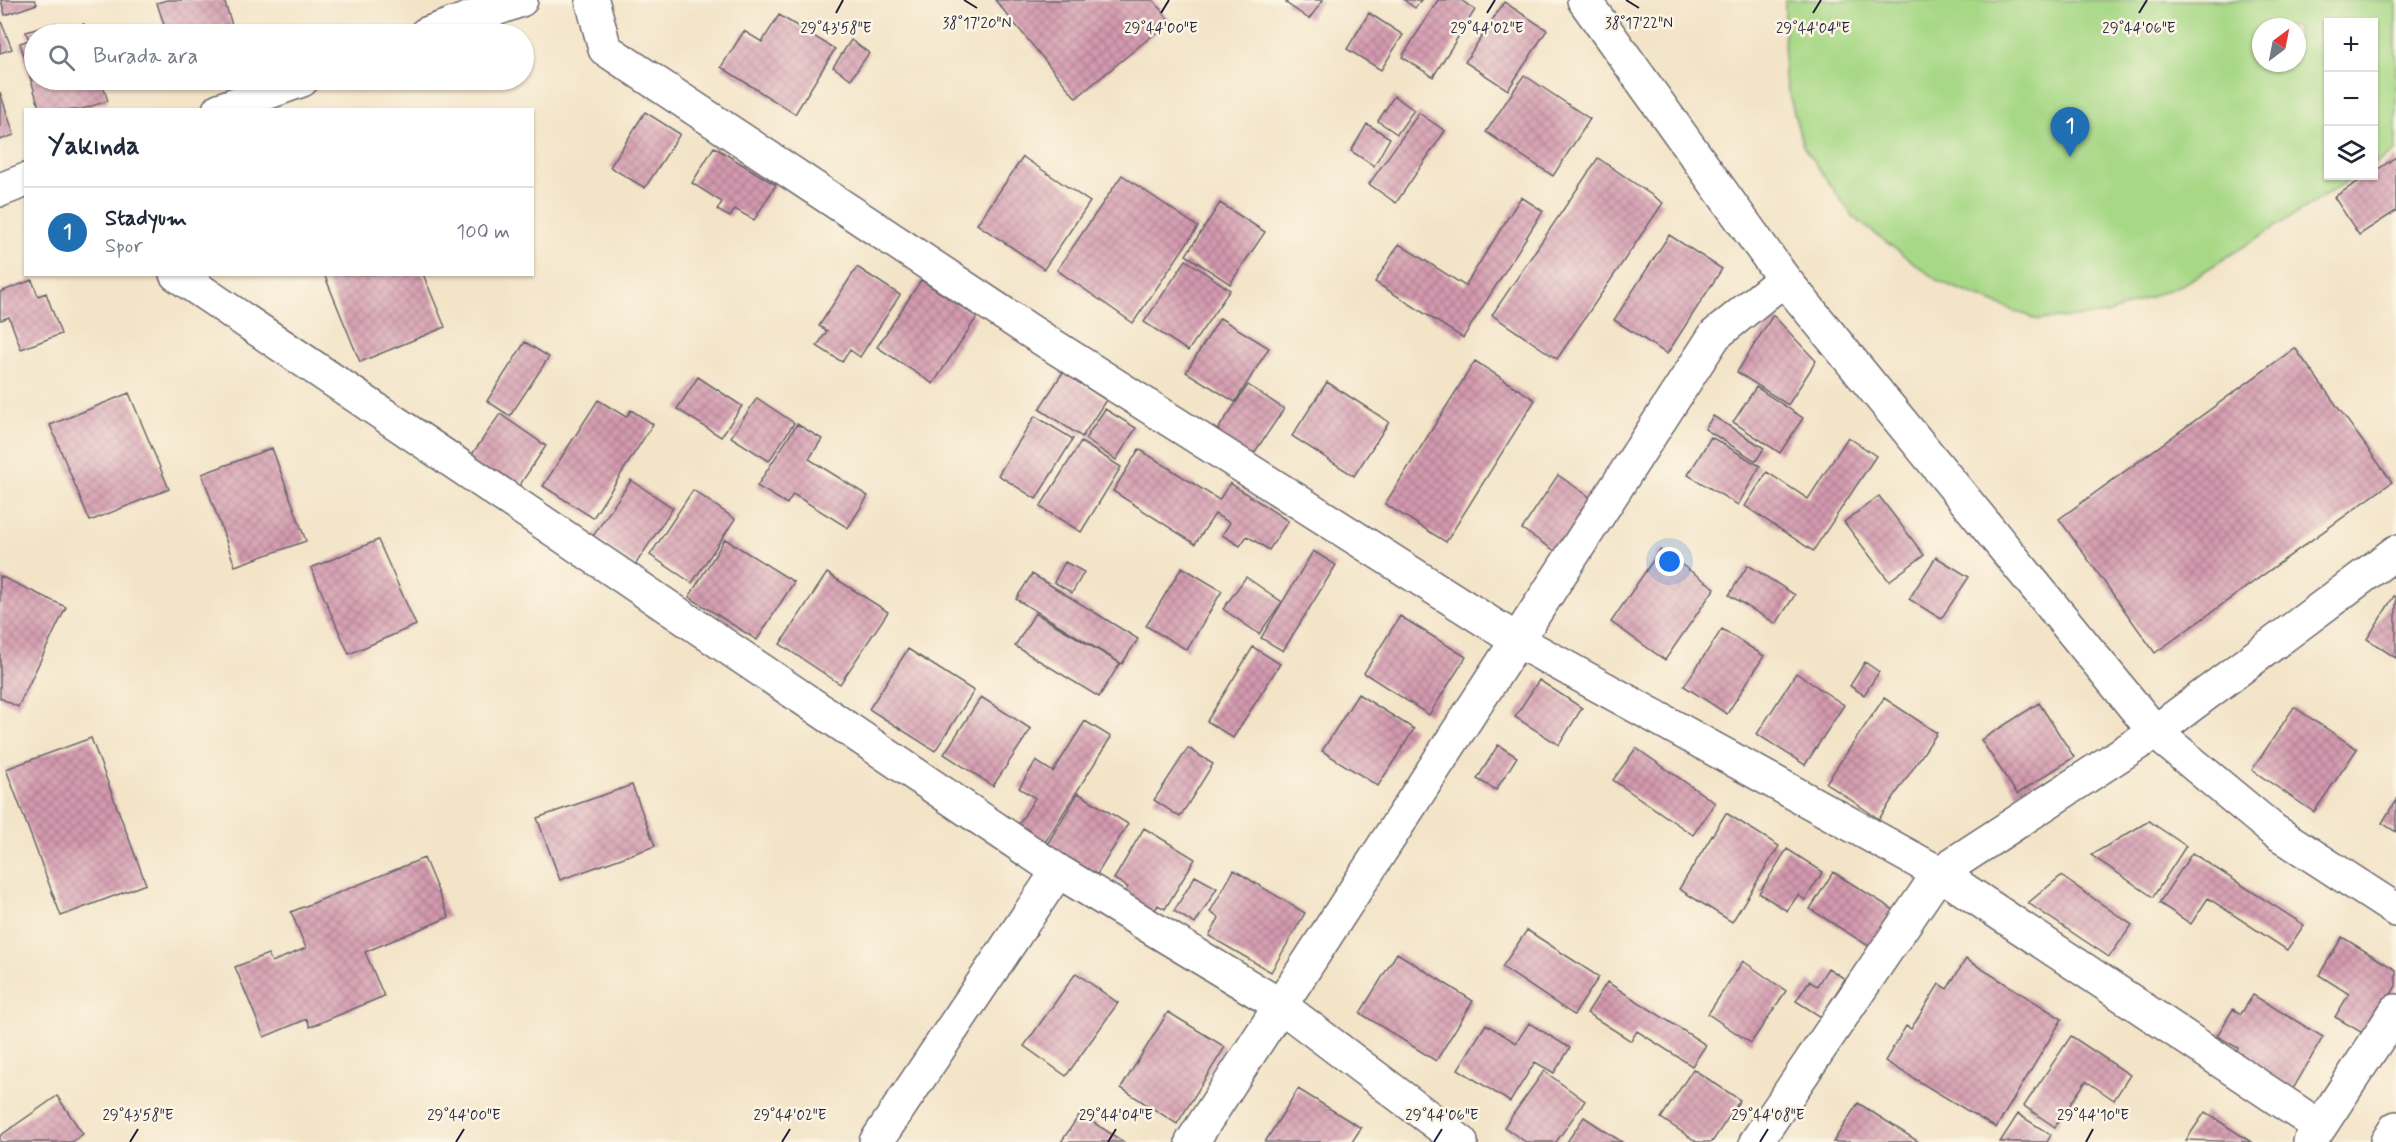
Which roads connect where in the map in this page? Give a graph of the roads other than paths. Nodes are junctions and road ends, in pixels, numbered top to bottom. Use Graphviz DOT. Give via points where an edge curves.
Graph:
graph roads {
  1 [pos="521,0"];
  2 [pos="592,0"];
  3 [pos="1584,0"];
  4 [pos="454,24"];
  5 [pos="274,90"];
  6 [pos="225,108"];
  7 [pos="24,181"];
  8 [pos="0,190"];
  9 [pos="179,276"];
  10 [pos="1784,279"];
  11 [pos="2396,552"];
  12 [pos="1518,641"];
  13 [pos="2155,732"];
  14 [pos="1058,872"];
  15 [pos="1939,873"];
  16 [pos="2396,910"];
  17 [pos="1281,1006"];
  18 [pos="2396,1011"];
  19 [pos="2396,1128"];
  20 [pos="2315,1134"];
  21 [pos="876,1142"];
  22 [pos="1192,1142"];
  23 [pos="1461,1142"];
  24 [pos="1756,1142"];
  25 [pos="2387,1142"];
  1 -- 4 [label="street"];
  2 -- 12 [label="street" via="605,49 1033,333"];
  3 -- 10 [label="street"];
  5 -- 6 [label="street"];
  7 -- 8 [label="street"];
  9 -- 14 [label="street"];
  10 -- 12 [label="street" via="1715,336"];
  10 -- 13 [label="street"];
  11 -- 13 [label="street"];
  12 -- 15 [label="street"];
  12 -- 17 [label="street"];
  13 -- 15 [label="street"];
  13 -- 16 [label="street" via="2274,830"];
  14 -- 17 [label="street"];
  14 -- 21 [label="street"];
  15 -- 20 [label="street"];
  15 -- 24 [label="street"];
  17 -- 22 [label="street"];
  17 -- 23 [label="street"];
  18 -- 20 [label="street"];
  19 -- 25 [label="street"];
}
